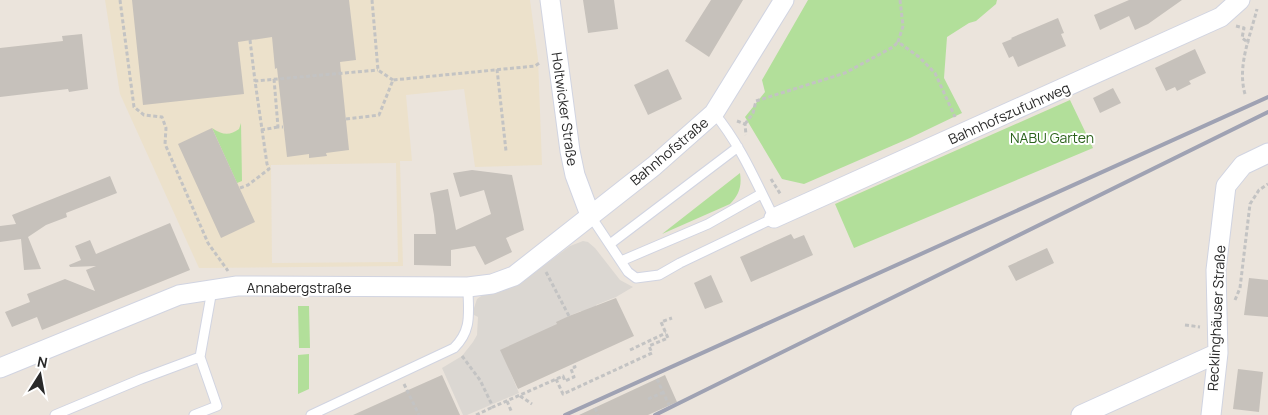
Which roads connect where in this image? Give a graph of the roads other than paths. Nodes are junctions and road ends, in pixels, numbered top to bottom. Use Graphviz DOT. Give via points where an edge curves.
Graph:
graph roads {
  1 [pos="550,0"];
  2 [pos="784,0"];
  3 [pos="1240,0"];
  4 [pos="714,113"];
  5 [pos="738,147"];
  6 [pos="1268,153"];
  7 [pos="761,194"];
  8 [pos="590,215"];
  9 [pos="774,218"];
  10 [pos="610,244"];
  11 [pos="621,261"];
  12 [pos="468,287"];
  13 [pos="212,290"];
  14 [pos="1218,353"];
  15 [pos="200,357"];
  16 [pos="0,368"];
  17 [pos="55,415"];
  18 [pos="194,415"];
  19 [pos="311,415"];
  20 [pos="1081,415"];
  21 [pos="1211,415"];
  1 -- 8 [label="street, Holtwicker Straße" via="570,151"];
  2 -- 4 [label="street, Bahnhofstraße"];
  3 -- 9 [label="street, Bahnhofszufuhrweg" via="1221,17"];
  4 -- 5 [label="lane"];
  4 -- 8 [label="street, Bahnhofstraße" via="654,166"];
  5 -- 7 [label="lane"];
  5 -- 10 [label="lane"];
  6 -- 14 [label="street, Recklinghäuser Straße" via="1243,165 1226,186 1216,270"];
  7 -- 9 [label="lane"];
  7 -- 11 [label="lane" via="708,224"];
  8 -- 10 [label="lane"];
  8 -- 12 [label="street, Annabergstraße" via="514,276 492,284"];
  9 -- 11 [label="lane" via="659,275 636,278"];
  10 -- 11 [label="lane"];
  12 -- 13 [label="street, Annabergstraße" via="237,286"];
  12 -- 19 [label="lane" via="468,328 454,348"];
  13 -- 15 [label="lane"];
  13 -- 16 [label="street, Annabergstraße" via="179,295"];
  14 -- 20 [label="street"];
  14 -- 21 [label="street, Recklinghäuser Straße"];
  15 -- 17 [label="lane"];
  15 -- 18 [label="lane" via="217,406"];
}
